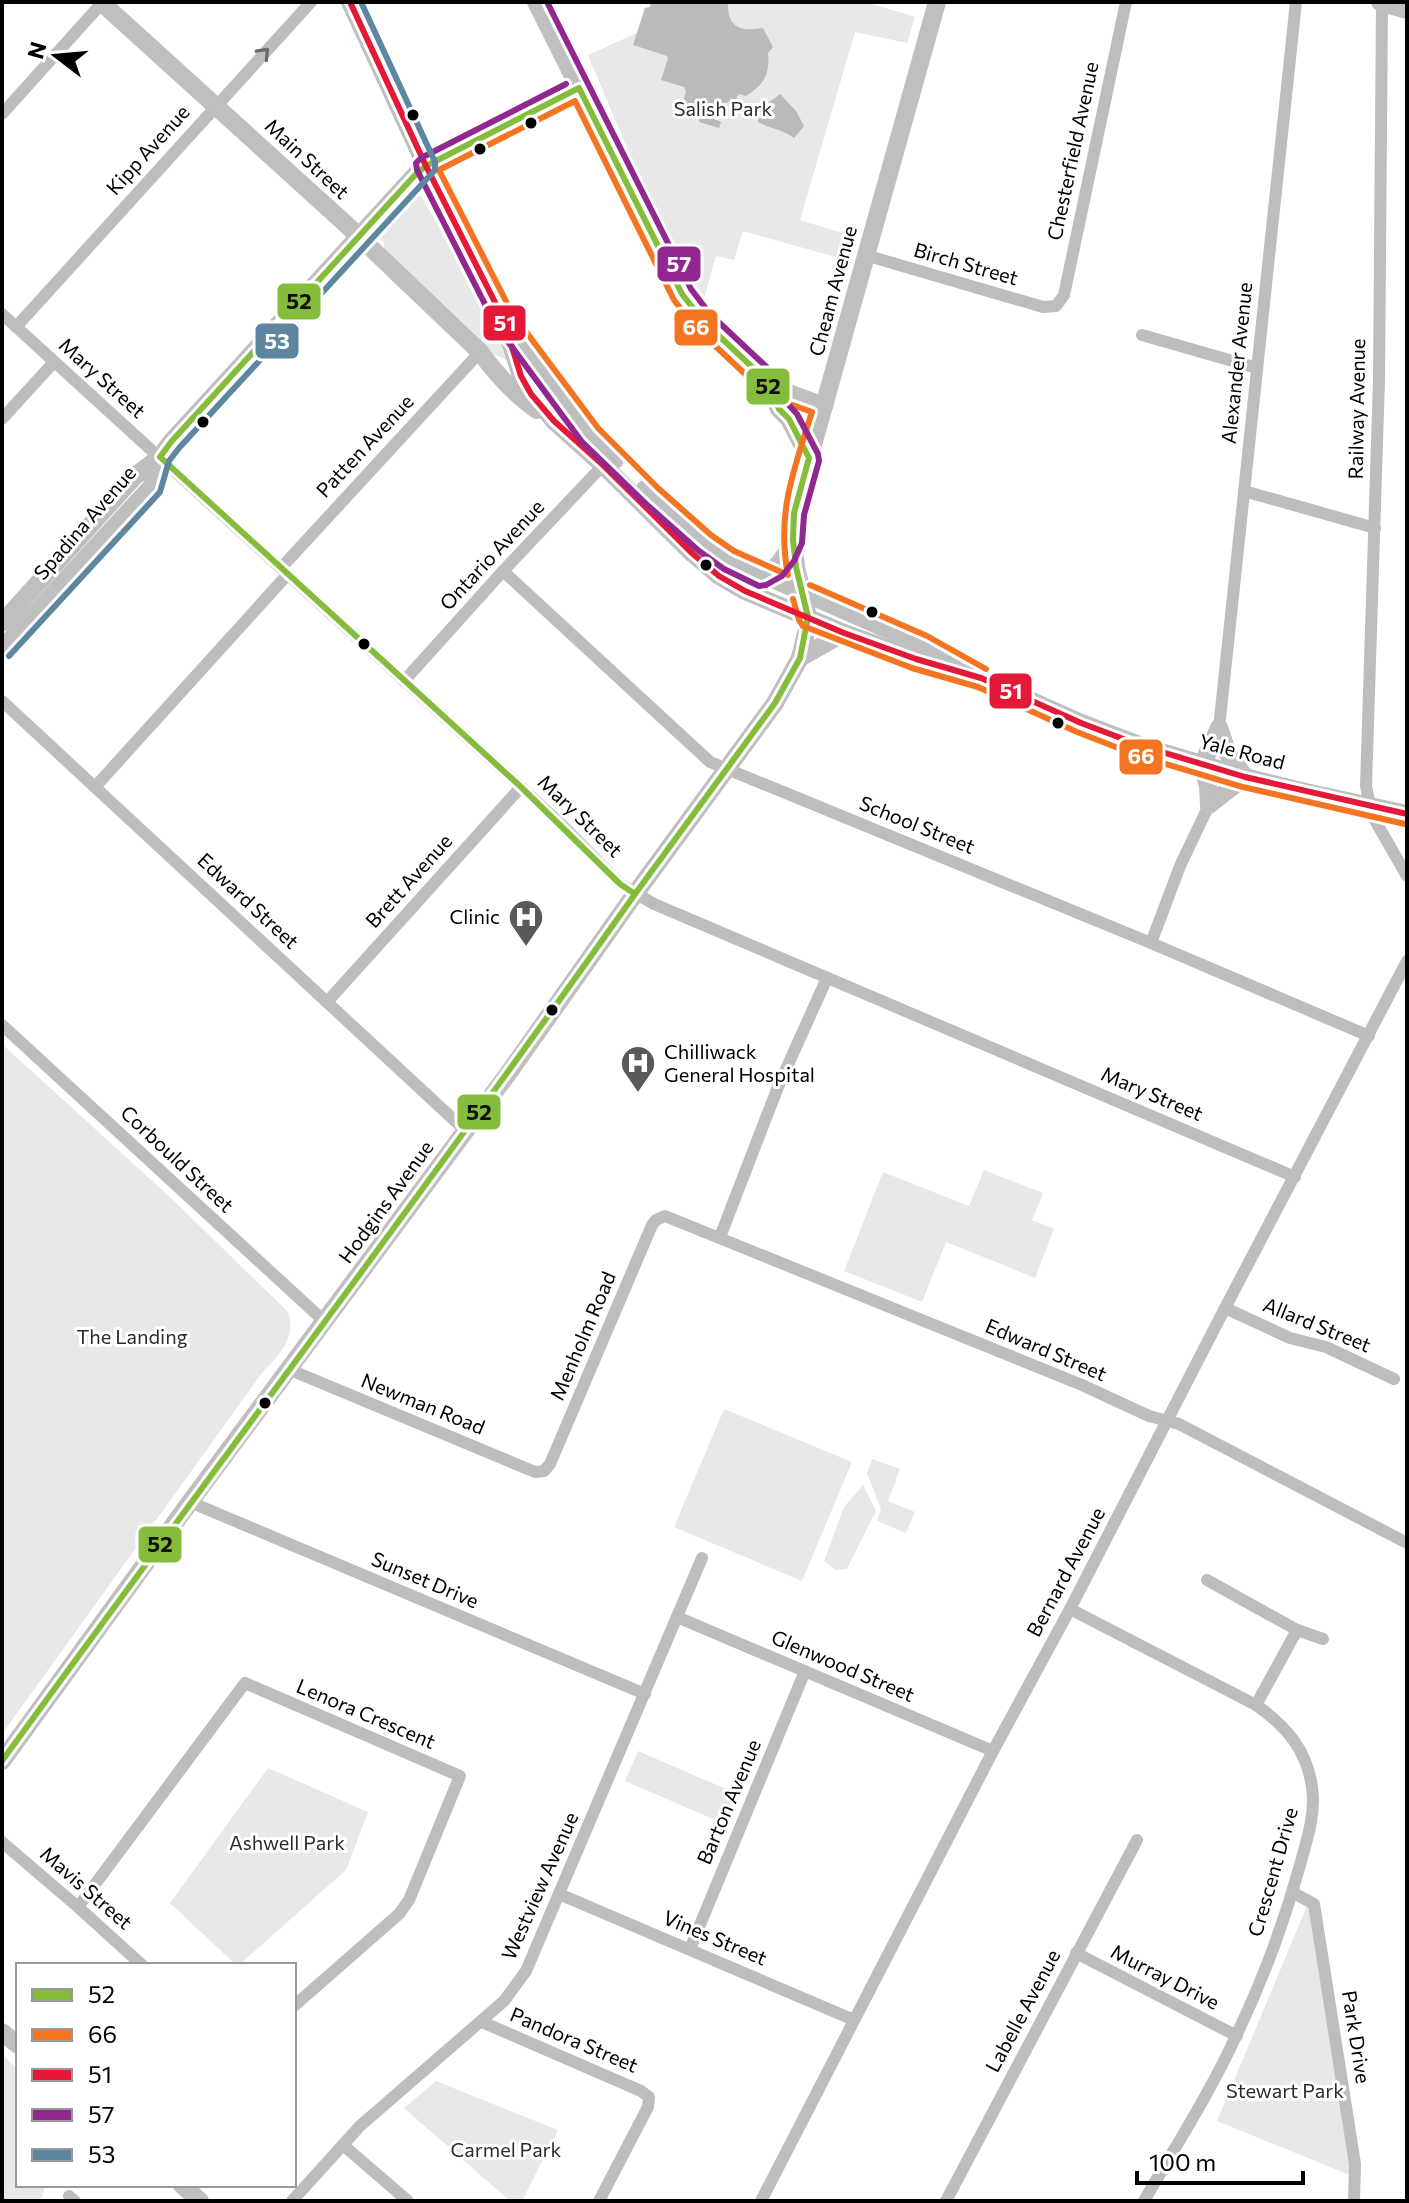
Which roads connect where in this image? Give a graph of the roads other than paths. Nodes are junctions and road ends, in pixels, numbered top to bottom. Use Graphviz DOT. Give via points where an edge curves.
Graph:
graph roads {
  1 [pos="102,2"];
  2 [pos="311,2"];
  3 [pos="350,2"];
  4 [pos="536,2"];
  5 [pos="937,2"];
  6 [pos="1126,2"];
  7 [pos="1296,2"];
  8 [pos="1381,2"];
  9 [pos="1407,10"];
  10 [pos="579,88"];
  11 [pos="217,105"];
  12 [pos="2,114"];
  13 [pos="426,166"];
  14 [pos="359,236"];
  15 [pos="865,255"];
  16 [pos="1056,306"];
  17 [pos="2,314"];
  18 [pos="503,318"];
  19 [pos="16,327"];
  20 [pos="1142,335"];
  21 [pos="480,352"];
  22 [pos="54,362"];
  23 [pos="1257,368"];
  24 [pos="521,376"];
  25 [pos="765,379"];
  26 [pos="824,406"];
  27 [pos="2,419"];
  28 [pos="554,421"];
  29 [pos="590,435"];
  30 [pos="160,457"];
  31 [pos="809,458"];
  32 [pos="607,461"];
  33 [pos="1244,491"];
  34 [pos="1375,528"];
  35 [pos="793,540"];
  36 [pos="284,571"];
  37 [pos="503,571"];
  38 [pos="762,576"];
  39 [pos="802,593"];
  40 [pos="808,617"];
  41 [pos="2,623"];
  42 [pos="844,633"];
  43 [pos="2,649"];
  44 [pos="800,658"];
  45 [pos="981,678"];
  46 [pos="404,681"];
  47 [pos="2,701"];
  48 [pos="1219,728"];
  49 [pos="1202,765"];
  50 [pos="728,770"];
  51 [pos="1245,777"];
  52 [pos="95,787"];
  53 [pos="521,787"];
  54 [pos="1209,805"];
  55 [pos="1407,814"];
  56 [pos="1407,876"];
  57 [pos="635,894"];
  58 [pos="1151,943"];
  59 [pos="1407,961"];
  60 [pos="827,978"];
  61 [pos="327,1002"];
  62 [pos="2,1025"];
  63 [pos="1369,1036"];
  64 [pos="466,1131"];
  65 [pos="1295,1177"];
  66 [pos="660,1217"];
  67 [pos="720,1237"];
  68 [pos="1225,1308"];
  69 [pos="324,1321"];
  70 [pos="288,1369"];
  71 [pos="1394,1379"];
  72 [pos="1166,1421"];
  73 [pos="544,1471"];
  74 [pos="190,1502"];
  75 [pos="1407,1543"];
  76 [pos="702,1558"];
  77 [pos="1207,1580"];
  78 [pos="1070,1609"];
  79 [pos="677,1617"];
  80 [pos="1297,1630"];
  81 [pos="1323,1639"];
  82 [pos="805,1671"];
  83 [pos="645,1694"];
  84 [pos="1256,1705"];
  85 [pos="993,1751"];
  86 [pos="2,1761"];
  87 [pos="1137,1840"];
  88 [pos="2,1842"];
  89 [pos="1292,1892"];
  90 [pos="559,1894"];
  91 [pos="78,1907"];
  92 [pos="690,1949"];
  93 [pos="1076,1953"];
  94 [pos="140,1963"];
  95 [pos="296,2004"];
  96 [pos="854,2020"];
  97 [pos="482,2022"];
  98 [pos="1237,2036"];
  99 [pos="343,2145"];
  100 [pos="184,2187"];
  101 [pos="200,2201"];
  102 [pos="292,2201"];
  103 [pos="408,2201"];
  104 [pos="599,2201"];
  105 [pos="761,2201"];
  106 [pos="946,2201"];
  107 [pos="1144,2201"];
  108 [pos="1354,2201"];
  1 -- 11 [label="street, Main Street"];
  1 -- 12 [label="street"];
  11 -- 2 [label="street, Kipp Avenue, one-way"];
  3 -- 13 [label="street, Yale Road"];
  4 -- 10 [label="street"];
  5 -- 15 [label="street, Cheam Avenue"];
  6 -- 16 [label="street, Chesterfield Avenue" via="1064,295"];
  7 -- 23 [label="street, Alexander Avenue"];
  8 -- 9 [label="street"];
  8 -- 34 [label="street, Railway Avenue"];
  10 -- 13 [label="street, Spadina Avenue"];
  10 -- 25 [label="street" via="682,294"];
  11 -- 14 [label="street, Main Street"];
  11 -- 19 [label="street, Kipp Avenue"];
  13 -- 14 [label="street, Spadina Avenue"];
  13 -- 18 [label="street, Yale Road"];
  14 -- 21 [label="street, Main Street"];
  14 -- 30 [label="street, Spadina Avenue"];
  15 -- 16 [label="street, Birch Street" via="1043,307"];
  15 -- 26 [label="street, Cheam Avenue"];
  17 -- 19 [label="street, Mary Street"];
  18 -- 24 [label="street, Yale Road"];
  18 -- 29 [label="street, Yale Road"];
  19 -- 22 [label="street, Mary Street"];
  20 -- 23 [label="street"];
  21 -- 24 [label="street, Main Street"];
  21 -- 28 [label="street, Main Street" via="522,400"];
  21 -- 36 [label="street, Patten Avenue"];
  22 -- 27 [label="street"];
  22 -- 30 [label="street, Mary Street"];
  23 -- 33 [label="street, Alexander Avenue"];
  24 -- 28 [label="street, Yale Road"];
  24 -- 29 [label="street, Main Street"];
  25 -- 26 [label="street"];
  25 -- 31 [label="street"];
  26 -- 31 [label="street, Cheam Avenue"];
  28 -- 32 [label="street, Yale Road"];
  29 -- 32 [label="street, Yale Road"];
  30 -- 36 [label="street, Mary Street"];
  30 -- 41 [label="street, Spadina Avenue" via="135,476"];
  30 -- 43 [label="street, Spadina Avenue" via="152,486"];
  31 -- 35 [label="street, Cheam Avenue" via="794,513"];
  32 -- 37 [label="street, Ontario Avenue"];
  32 -- 38 [label="street, Yale Road" via="705,543"];
  32 -- 40 [label="street, Yale Road" via="719,576"];
  33 -- 34 [label="street"];
  33 -- 48 [label="street, Alexander Avenue"];
  34 -- 56 [label="street, Railway Avenue" via="1366,786 1372,815"];
  35 -- 38 [label="street" via="776,568"];
  35 -- 39 [label="street, Cheam Avenue"];
  36 -- 46 [label="street, Mary Street"];
  36 -- 52 [label="street, Patten Avenue"];
  37 -- 46 [label="street, Ontario Avenue"];
  37 -- 50 [label="street, School Street" via="710,762"];
  38 -- 39 [label="street, Yale Road"];
  39 -- 40 [label="street, Cheam Avenue"];
  39 -- 45 [label="street, Yale Road" via="923,645"];
  40 -- 42 [label="street, Yale Road"];
  40 -- 44 [label="street, Hodgins Avenue"];
  42 -- 44 [label="street"];
  42 -- 45 [label="street, Yale Road"];
  44 -- 50 [label="street, Hodgins Avenue"];
  45 -- 49 [label="street, Yale Road" via="1081,723"];
  46 -- 53 [label="street, Mary Street"];
  47 -- 52 [label="street, Edward Street"];
  48 -- 49 [label="street"];
  48 -- 51 [label="street" via="1228,754"];
  49 -- 51 [label="street, Yale Road"];
  49 -- 54 [label="street"];
  50 -- 57 [label="street, Hodgins Avenue"];
  50 -- 58 [label="street, School Street"];
  51 -- 54 [label="street"];
  51 -- 55 [label="street, Yale Road, bridge"];
  52 -- 61 [label="street, Edward Street"];
  53 -- 57 [label="street, Mary Street"];
  53 -- 61 [label="street, Brett Avenue"];
  54 -- 58 [label="street"];
  57 -- 60 [label="street, Mary Street"];
  57 -- 64 [label="street, Hodgins Avenue"];
  58 -- 63 [label="street, School Street"];
  59 -- 63 [label="street, Bernard Avenue"];
  60 -- 65 [label="street, Mary Street"];
  60 -- 67 [label="street"];
  61 -- 64 [label="street, Edward Street"];
  62 -- 69 [label="street, Corbould Street"];
  63 -- 65 [label="street, Bernard Avenue"];
  64 -- 69 [label="street, Hodgins Avenue"];
  65 -- 68 [label="street, Bernard Avenue"];
  66 -- 67 [label="street, Edward Street"];
  66 -- 73 [label="street, Menholm Road"];
  67 -- 72 [label="street, Edward Street"];
  68 -- 71 [label="street, Allard Street"];
  68 -- 72 [label="street, Bernard Avenue"];
  69 -- 70 [label="street, Hodgins Avenue"];
  70 -- 73 [label="street, Newman Road" via="535,1472"];
  70 -- 74 [label="street, Hodgins Avenue"];
  72 -- 75 [label="street, Edward Street"];
  72 -- 78 [label="street, Bernard Avenue"];
  74 -- 83 [label="street, Sunset Drive"];
  74 -- 86 [label="street, Hodgins Avenue"];
  76 -- 79 [label="street, Westview Avenue"];
  77 -- 80 [label="street"];
  78 -- 84 [label="street, Crescent Drive"];
  78 -- 85 [label="street, Bernard Avenue"];
  79 -- 82 [label="street, Glenwood Street"];
  79 -- 83 [label="street, Westview Avenue"];
  80 -- 81 [label="street"];
  80 -- 84 [label="street"];
  82 -- 85 [label="street, Glenwood Street"];
  82 -- 92 [label="street, Barton Avenue"];
  83 -- 90 [label="street, Westview Avenue"];
  84 -- 89 [label="street, Crescent Drive" via="1294,1739 1310,1774 1312,1820"];
  85 -- 96 [label="street, Bernard Avenue"];
  87 -- 93 [label="street, Labelle Avenue"];
  88 -- 91 [label="street, Mavis Street"];
  89 -- 98 [label="street, Crescent Drive"];
  89 -- 108 [label="street, Park Drive" via="1314,1904 1355,2164"];
  90 -- 92 [label="street, Vines Street"];
  90 -- 97 [label="street, Westview Avenue" via="526,1971"];
  91 -- 94 [label="street, Mavis Street"];
  91 -- 95 [label="street, Lenora Crescent" via="245,1683 460,1776 399,1914"];
  92 -- 96 [label="street, Vines Street"];
  93 -- 98 [label="street, Murray Drive"];
  93 -- 106 [label="street, Labelle Avenue"];
  96 -- 105 [label="street, Bernard Avenue"];
  97 -- 99 [label="street, Westview Avenue"];
  97 -- 104 [label="street, Pandora Street" via="649,2097"];
  98 -- 107 [label="street, Crescent Drive"];
  99 -- 102 [label="street, Westview Avenue"];
  99 -- 103 [label="street"];
  100 -- 101 [label="street"];
}
